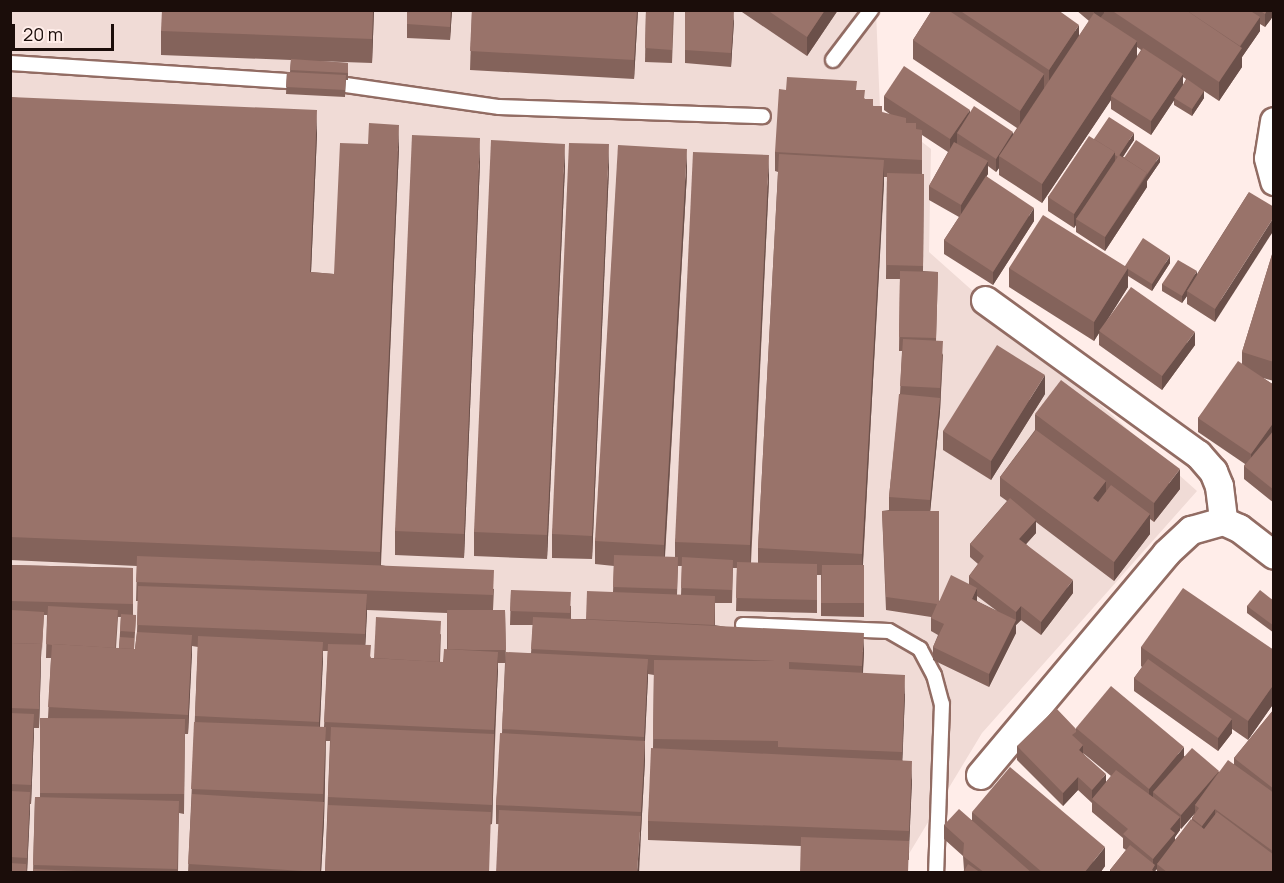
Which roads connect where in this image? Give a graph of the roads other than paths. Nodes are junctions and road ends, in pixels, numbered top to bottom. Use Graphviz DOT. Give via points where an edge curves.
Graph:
graph roads {
  1 [pos="871,10"];
  2 [pos="833,60"];
  3 [pos="10,63"];
  4 [pos="287,81"];
  5 [pos="346,85"];
  6 [pos="763,116"];
  7 [pos="1274,121"];
  8 [pos="1274,181"];
  9 [pos="985,300"];
  10 [pos="1223,521"];
  11 [pos="1274,555"];
  12 [pos="743,625"];
  13 [pos="980,775"];
  14 [pos="936,873"];
  1 -- 2 [label="lane"];
  3 -- 4 [label="lane"];
  5 -- 6 [label="lane" via="499,107"];
  7 -- 8 [label="street" via="1268,158"];
  9 -- 10 [label="street" via="1198,454 1213,471 1219,486"];
  10 -- 11 [label="street" via="1239,528"];
  10 -- 13 [label="street" via="1191,530 1166,553"];
  12 -- 14 [label="lane" via="889,631 920,649 934,675 942,704"];
}
